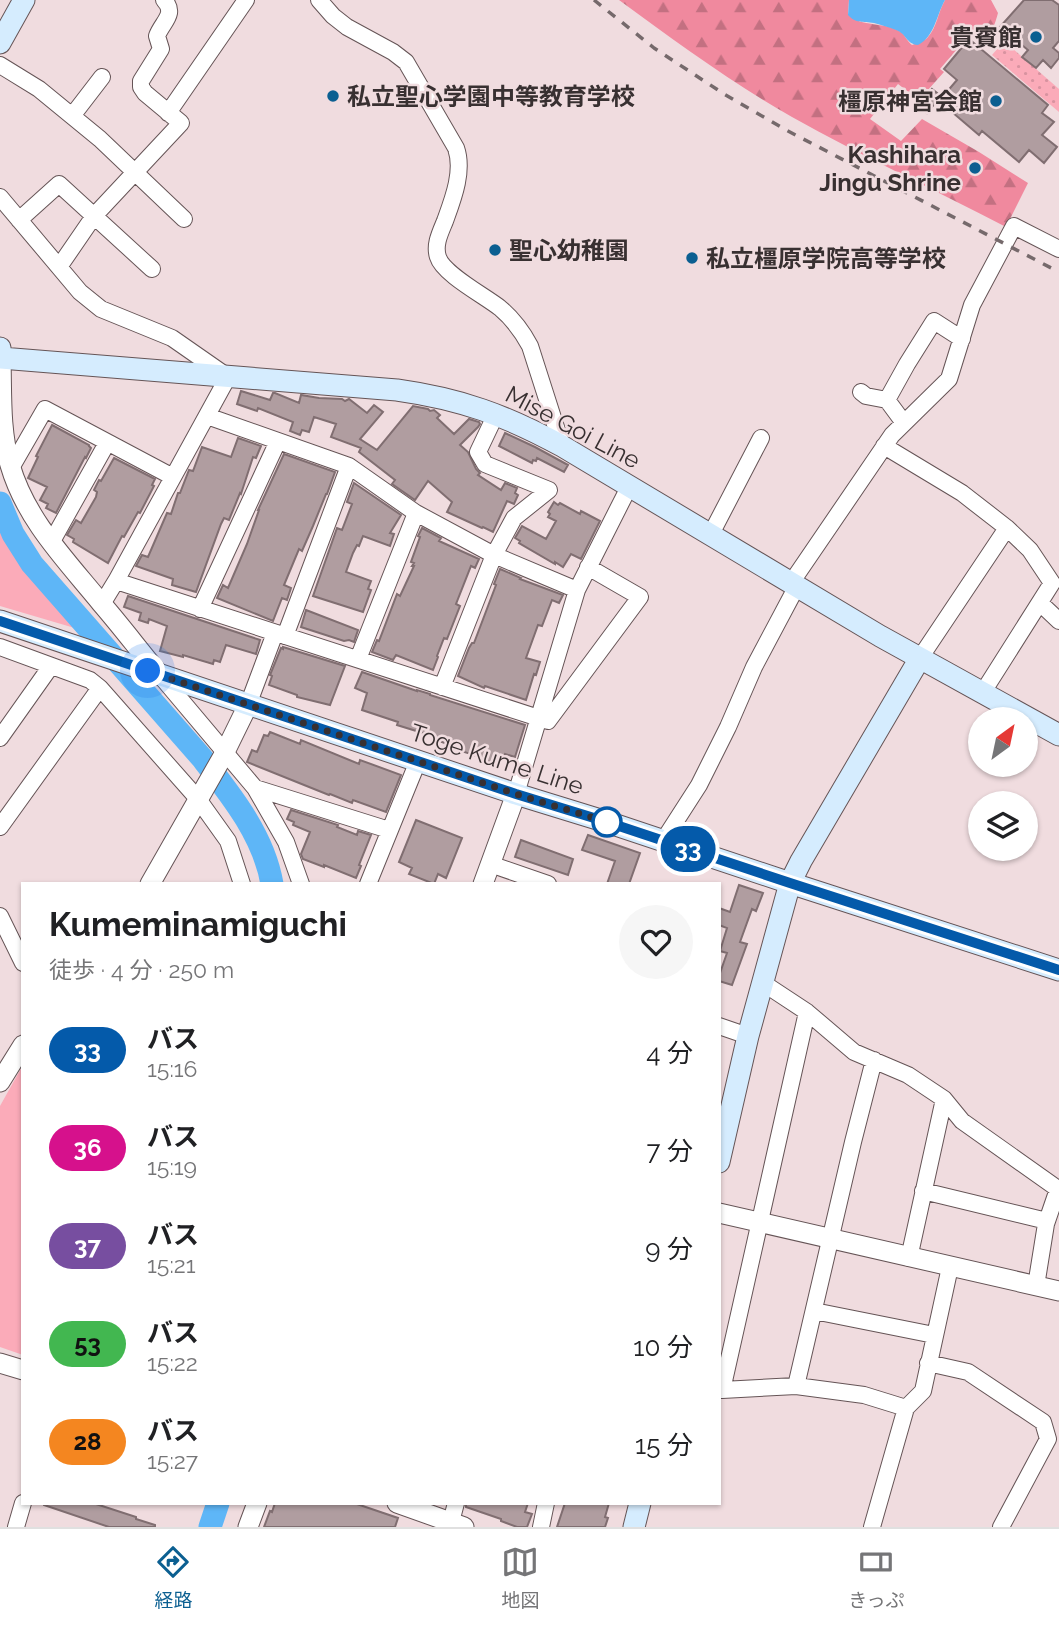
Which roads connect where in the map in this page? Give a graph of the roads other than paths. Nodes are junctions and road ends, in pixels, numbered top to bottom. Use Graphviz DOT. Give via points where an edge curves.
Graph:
graph roads {
  1 [pos="24,0"];
  2 [pos="164,0"];
  3 [pos="246,0"];
  4 [pos="318,0"];
  5 [pos="0,43"];
  6 [pos="0,65"];
  7 [pos="102,77"];
  8 [pos="169,113"];
  9 [pos="72,116"];
  10 [pos="135,172"];
  11 [pos="0,197"];
  12 [pos="94,216"];
  13 [pos="184,219"];
  14 [pos="19,220"];
  15 [pos="1059,249"];
  16 [pos="59,267"];
  17 [pos="152,269"];
  18 [pos="962,339"];
  19 [pos="0,355"];
  20 [pos="228,377"];
  21 [pos="861,393"];
  22 [pos="887,400"];
  23 [pos="496,414"];
  24 [pos="207,416"];
  25 [pos="904,423"];
  26 [pos="761,438"];
  27 [pos="278,441"];
  28 [pos="107,443"];
  29 [pos="562,446"];
  30 [pos="884,446"];
  31 [pos="349,466"];
  32 [pos="11,468"];
  33 [pos="173,478"];
  34 [pos="630,485"];
  35 [pos="416,513"];
  36 [pos="1007,528"];
  37 [pos="711,534"];
  38 [pos="51,543"];
  39 [pos="494,555"];
  40 [pos="588,567"];
  41 [pos="116,581"];
  42 [pos="794,584"];
  43 [pos="577,590"];
  44 [pos="1040,603"];
  45 [pos="102,604"];
  46 [pos="200,609"];
  47 [pos="0,621"];
  48 [pos="1059,621"];
  49 [pos="280,635"];
  50 [pos="0,647"];
  51 [pos="920,658"];
  52 [pos="358,659"];
  53 [pos="51,666"];
  54 [pos="153,672"];
  55 [pos="442,687"];
  56 [pos="100,688"];
  57 [pos="983,692"];
  58 [pos="248,705"];
  59 [pos="539,719"];
  60 [pos="1059,735"];
  61 [pos="0,738"];
  62 [pos="223,753"];
  63 [pos="418,761"];
  64 [pos="255,788"];
  65 [pos="200,794"];
  66 [pos="516,794"];
  67 [pos="0,827"];
  68 [pos="389,830"];
  69 [pos="663,841"];
  70 [pos="490,864"];
  71 [pos="151,882"];
  72 [pos="241,882"];
  73 [pos="300,882"];
  74 [pos="369,882"];
  75 [pos="484,882"];
  76 [pos="542,882"];
  77 [pos="790,883"];
  78 [pos="0,916"];
  79 [pos="21,959"];
  80 [pos="1059,970"];
  81 [pos="763,983"];
  82 [pos="807,1012"];
  83 [pos="721,1027"];
  84 [pos="748,1036"];
  85 [pos="21,1048"];
  86 [pos="874,1060"];
  87 [pos="0,1082"];
  88 [pos="944,1099"];
  89 [pos="721,1152"];
  90 [pos="923,1191"];
  91 [pos="721,1213"];
  92 [pos="760,1222"];
  93 [pos="1051,1225"];
  94 [pos="830,1238"];
  95 [pos="909,1258"];
  96 [pos="950,1267"];
  97 [pos="1036,1286"];
  98 [pos="1059,1291"];
  99 [pos="814,1311"];
  100 [pos="934,1335"];
  101 [pos="0,1363"];
  102 [pos="928,1363"];
  103 [pos="21,1369"];
  104 [pos="796,1386"];
  105 [pos="906,1408"];
  106 [pos="22,1505"];
  107 [pos="256,1505"];
  108 [pos="400,1505"];
  109 [pos="546,1505"];
  110 [pos="640,1505"];
  111 [pos="457,1517"];
  112 [pos="420,1520"];
  113 [pos="16,1527"];
  114 [pos="248,1527"];
  115 [pos="541,1527"];
  116 [pos="634,1527"];
  117 [pos="872,1527"];
  118 [pos="1001,1527"];
  1 -- 5 [label="main road"];
  2 -- 8 [label="street" via="170,11 157,36 161,49 141,87"];
  3 -- 8 [label="street"];
  4 -- 29 [label="street" via="347,27 406,62 456,148 459,166 438,238 439,261 523,332"];
  6 -- 9 [label="street"];
  7 -- 9 [label="street"];
  8 -- 10 [label="street" via="181,123"];
  9 -- 10 [label="street"];
  10 -- 12 [label="street"];
  10 -- 13 [label="street"];
  11 -- 14 [label="street"];
  12 -- 14 [label="street" via="59,184"];
  12 -- 16 [label="street"];
  12 -- 17 [label="street"];
  14 -- 16 [label="street"];
  15 -- 18 [label="street" via="1014,226 977,293"];
  16 -- 20 [label="street" via="101,309 172,338"];
  18 -- 22 [label="street" via="934,321"];
  18 -- 25 [label="street" via="949,379"];
  19 -- 20 [label="main road, Mise Goi Line"];
  19 -- 32 [label="street" via="3,430"];
  20 -- 23 [label="main road, Mise Goi Line" via="397,390"];
  20 -- 24 [label="street"];
  21 -- 22 [label="street"];
  22 -- 25 [label="street"];
  23 -- 29 [label="main road, Mise Goi Line"];
  23 -- 39 [label="street" via="478,452 485,464 548,490 514,517"];
  24 -- 27 [label="street"];
  24 -- 33 [label="street"];
  25 -- 30 [label="street"];
  26 -- 37 [label="street"];
  27 -- 31 [label="street"];
  27 -- 46 [label="street"];
  28 -- 32 [label="street" via="45,409"];
  28 -- 33 [label="street"];
  28 -- 38 [label="street"];
  29 -- 34 [label="main road, Mise Goi Line"];
  30 -- 36 [label="street" via="962,493"];
  30 -- 42 [label="street"];
  31 -- 35 [label="street"];
  31 -- 49 [label="street"];
  32 -- 38 [label="street"];
  33 -- 41 [label="street"];
  34 -- 37 [label="main road, Mise Goi Line"];
  34 -- 40 [label="street"];
  35 -- 39 [label="street"];
  35 -- 52 [label="street"];
  36 -- 44 [label="street" via="1030,550 1052,583"];
  36 -- 51 [label="street"];
  37 -- 42 [label="main road, Mise Goi Line"];
  38 -- 45 [label="street"];
  39 -- 43 [label="street"];
  39 -- 55 [label="street"];
  40 -- 43 [label="street"];
  40 -- 59 [label="street" via="640,597 548,721"];
  41 -- 45 [label="street"];
  41 -- 46 [label="street"];
  42 -- 51 [label="main road, Mise Goi Line"];
  42 -- 69 [label="street" via="699,785"];
  43 -- 59 [label="street"];
  44 -- 48 [label="street"];
  44 -- 57 [label="street"];
  45 -- 54 [label="street"];
  46 -- 49 [label="street"];
  47 -- 54 [label="main road, Toge Kume Line"];
  49 -- 52 [label="street"];
  49 -- 58 [label="street"];
  50 -- 53 [label="street"];
  51 -- 57 [label="main road, Mise Goi Line"];
  51 -- 77 [label="main road"];
  52 -- 55 [label="street"];
  53 -- 56 [label="street"];
  53 -- 61 [label="street"];
  54 -- 58 [label="main road, Toge Kume Line"];
  54 -- 62 [label="street"];
  55 -- 59 [label="street"];
  56 -- 65 [label="street"];
  56 -- 67 [label="street"];
  57 -- 60 [label="main road, Mise Goi Line"];
  58 -- 62 [label="street"];
  58 -- 63 [label="main road, Toge Kume Line"];
  59 -- 66 [label="street"];
  62 -- 64 [label="street"];
  62 -- 65 [label="street"];
  63 -- 66 [label="main road, Toge Kume Line"];
  63 -- 68 [label="street"];
  64 -- 68 [label="street"];
  64 -- 73 [label="street" via="286,842"];
  65 -- 71 [label="street"];
  65 -- 72 [label="street" via="228,841"];
  66 -- 69 [label="main road, Toge Kume Line"];
  66 -- 70 [label="street"];
  68 -- 74 [label="street"];
  69 -- 77 [label="main road, Toge Kume Line"];
  70 -- 75 [label="street"];
  70 -- 76 [label="street"];
  77 -- 80 [label="main road, Toge Kume Line"];
  77 -- 81 [label="main road"];
  78 -- 79 [label="street"];
  81 -- 82 [label="street"];
  81 -- 84 [label="main road"];
  82 -- 86 [label="street" via="854,1052"];
  82 -- 92 [label="street"];
  83 -- 84 [label="street"];
  84 -- 89 [label="main road"];
  85 -- 87 [label="street"];
  86 -- 88 [label="street"];
  86 -- 94 [label="street"];
  88 -- 90 [label="street"];
  88 -- 93 [label="street" via="962,1121 1058,1189"];
  90 -- 93 [label="street"];
  90 -- 95 [label="street"];
  91 -- 92 [label="street"];
  92 -- 94 [label="street"];
  92 -- 104 [label="street" via="722,1390"];
  93 -- 97 [label="street"];
  94 -- 95 [label="street"];
  94 -- 99 [label="street"];
  95 -- 96 [label="street"];
  96 -- 97 [label="street"];
  96 -- 100 [label="street"];
  97 -- 98 [label="street"];
  99 -- 100 [label="street"];
  99 -- 104 [label="street"];
  100 -- 102 [label="street"];
  101 -- 103 [label="street"];
  102 -- 105 [label="street" via="923,1391"];
  102 -- 118 [label="street" via="968,1372 1043,1422 1048,1438"];
  104 -- 105 [label="street" via="864,1395"];
  105 -- 117 [label="street"];
  106 -- 113 [label="street"];
  107 -- 114 [label="street"];
  108 -- 112 [label="street"];
  109 -- 115 [label="street"];
  110 -- 116 [label="main road"];
  111 -- 112 [label="street"];
}
